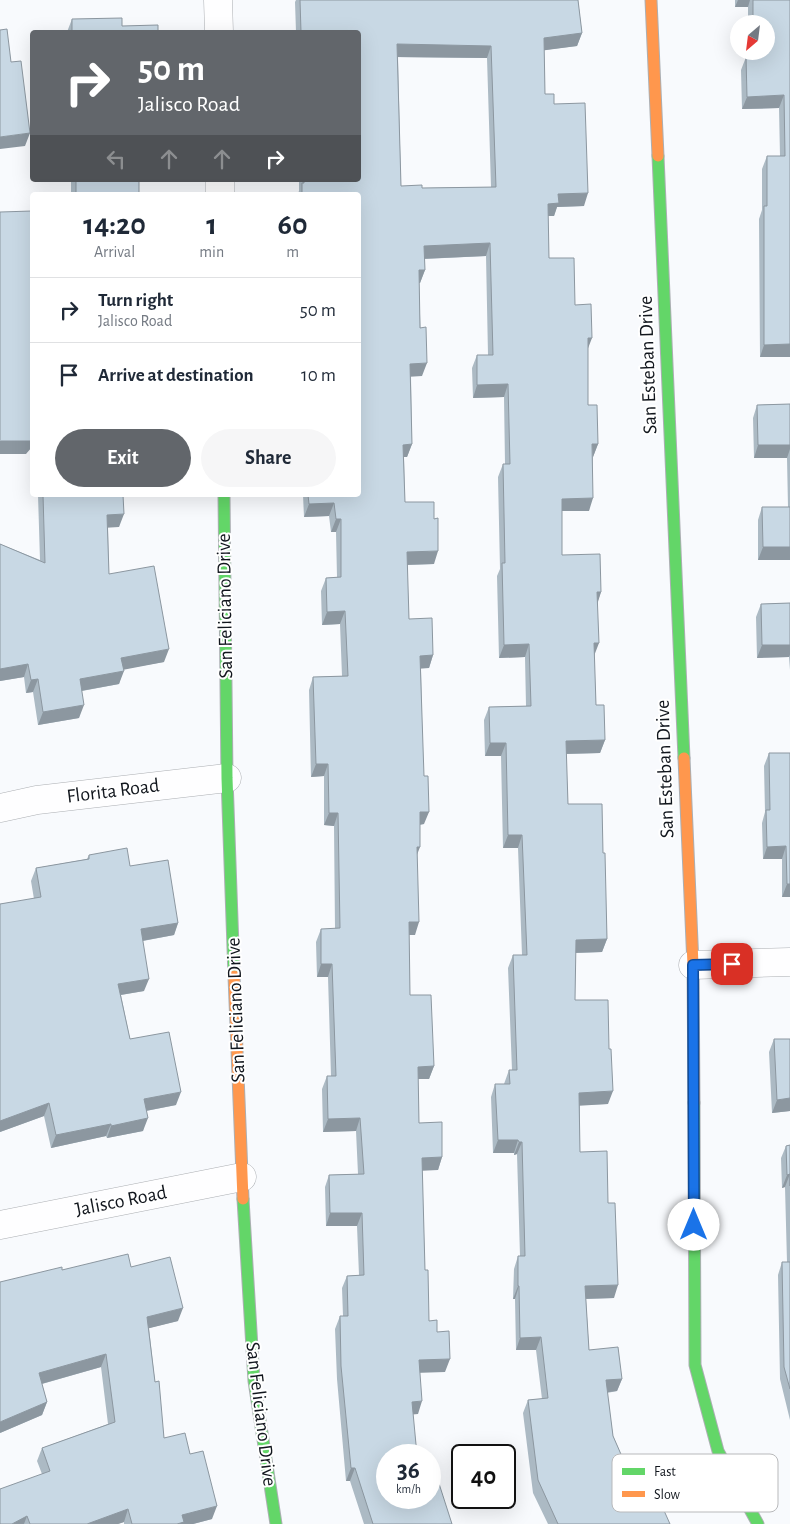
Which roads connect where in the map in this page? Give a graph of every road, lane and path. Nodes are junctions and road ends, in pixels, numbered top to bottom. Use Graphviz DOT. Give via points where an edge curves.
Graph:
graph roads {
  1 [pos="218,0"];
  2 [pos="651,0"];
  3 [pos="219,30"];
  4 [pos="224,497"];
  5 [pos="227,778"];
  6 [pos="0,808"];
  7 [pos="790,962"];
  8 [pos="693,965"];
  9 [pos="242,1177"];
  10 [pos="0,1225"];
  11 [pos="720,1454"];
  12 [pos="751,1512"];
  13 [pos="276,1524"];
  14 [pos="758,1524"];
  1 -- 3 [label="street"];
  2 -- 8 [label="street, San Esteban Drive"];
  4 -- 5 [label="street, San Feliciano Drive"];
  5 -- 6 [label="street, Florita Road" via="38,800"];
  5 -- 9 [label="street, San Feliciano Drive"];
  7 -- 8 [label="street"];
  8 -- 11 [label="street, San Esteban Drive" via="694,1365"];
  9 -- 10 [label="street, Jalisco Road"];
  9 -- 13 [label="street, San Feliciano Drive" via="254,1381"];
  12 -- 14 [label="street, San Esteban Drive"];
}
